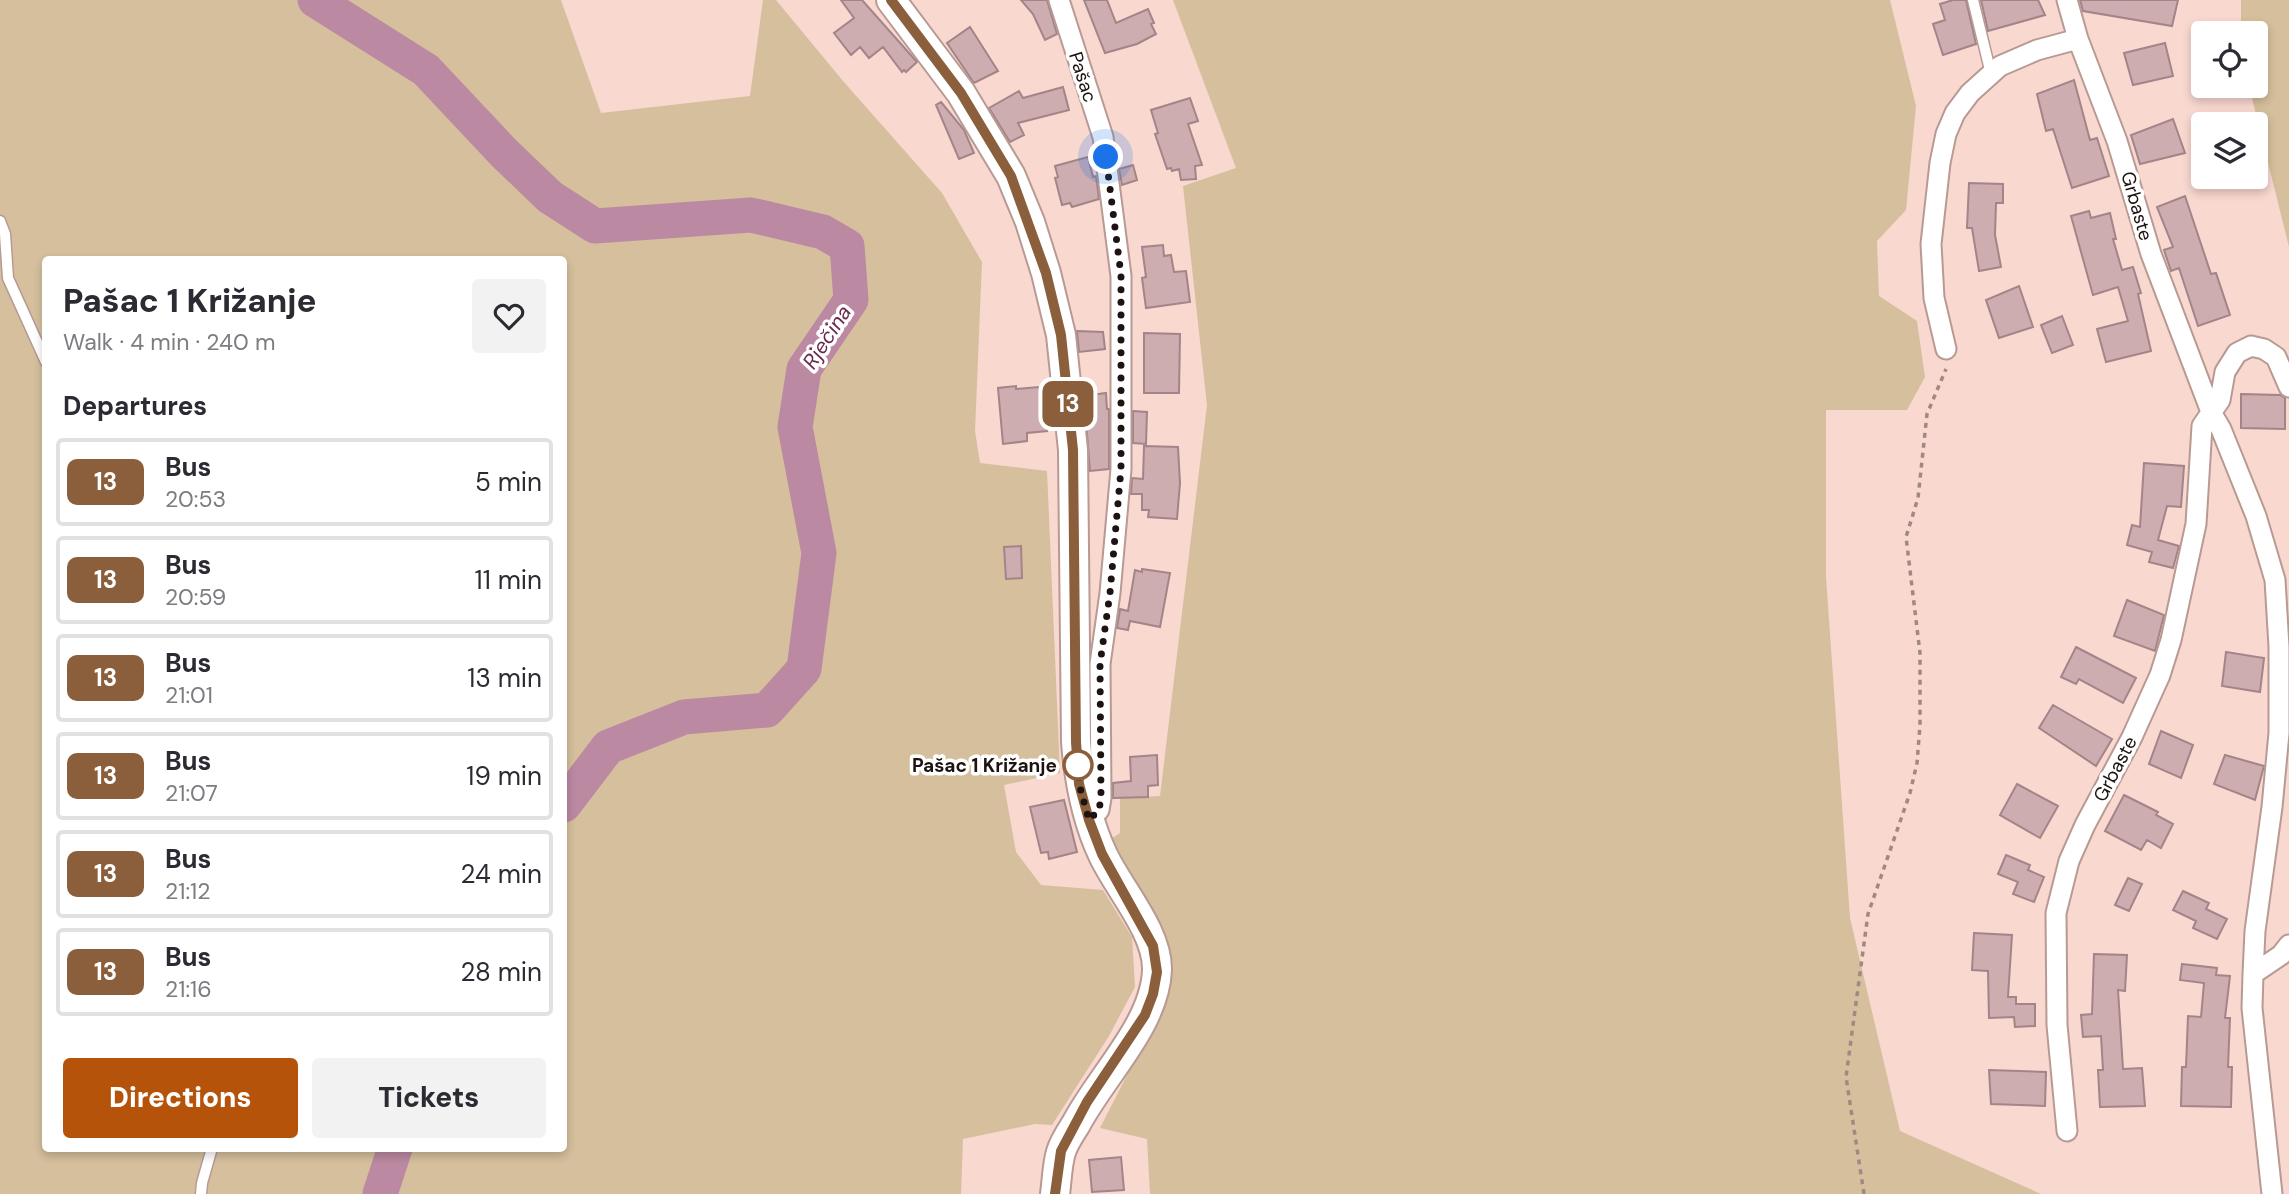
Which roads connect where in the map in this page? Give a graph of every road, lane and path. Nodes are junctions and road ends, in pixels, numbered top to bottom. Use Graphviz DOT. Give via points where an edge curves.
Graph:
graph roads {
  1 [pos="891,0"];
  2 [pos="1059,0"];
  3 [pos="1973,0"];
  4 [pos="2067,0"];
  5 [pos="2078,39"];
  6 [pos="1991,74"];
  7 [pos="0,221"];
  8 [pos="1946,349"];
  9 [pos="42,353"];
  10 [pos="2289,387"];
  11 [pos="2211,412"];
  12 [pos="1089,820"];
  13 [pos="2289,944"];
  14 [pos="2253,974"];
  15 [pos="2067,1131"];
  16 [pos="211,1152"];
  17 [pos="201,1194"];
  18 [pos="1055,1194"];
  19 [pos="1864,1194"];
  20 [pos="2272,1194"];
  1 -- 12 [label="main road" via="961,93 1011,176 1046,273 1061,335 1073,450 1076,742 1079,784"];
  2 -- 12 [label="street, Pašac" via="1103,136 1121,275 1121,469 1100,664 1101,798 1099,810"];
  3 -- 6 [label="lane"];
  4 -- 5 [label="street, Grbaste"];
  5 -- 6 [label="street" via="2037,50"];
  5 -- 11 [label="street, Grbaste"];
  6 -- 8 [label="street" via="1955,113 1940,163 1931,244 1934,298"];
  7 -- 9 [label="lane" via="8,278"];
  8 -- 19 [label="path" via="1946,372 1927,414 1917,498 1906,537 1920,653 1917,763 1868,914 1846,1077"];
  10 -- 11 [label="street, Grbaste" via="2276,357 2251,346 2237,353 2225,372 2220,400"];
  11 -- 14 [label="street, Grbaste" via="2256,516 2275,580 2279,733"];
  11 -- 15 [label="street, Grbaste" via="2202,426 2196,524 2161,675 2085,825 2059,895 2057,1025"];
  12 -- 18 [label="main road" via="1102,854 1153,946 1157,972 1145,1015 1087,1102 1061,1151"];
  13 -- 14 [label="street"];
  14 -- 20 [label="street, Grbaste" via="2252,1008"];
  16 -- 17 [label="lane"];
}
